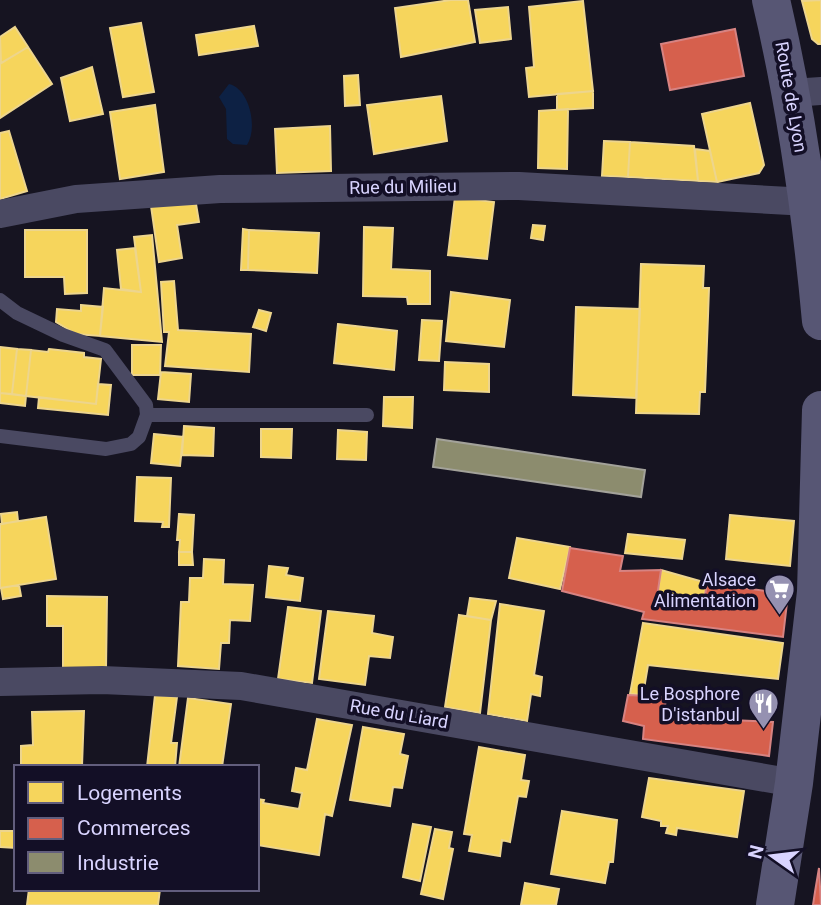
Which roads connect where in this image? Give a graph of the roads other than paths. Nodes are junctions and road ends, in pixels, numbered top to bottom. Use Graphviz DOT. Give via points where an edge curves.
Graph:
graph roads {
  1 [pos="771,0"];
  2 [pos="807,92"];
  3 [pos="808,202"];
  4 [pos="0,214"];
  5 [pos="0,300"];
  6 [pos="821,320"];
  7 [pos="821,410"];
  8 [pos="147,415"];
  9 [pos="368,415"];
  10 [pos="0,436"];
  11 [pos="0,681"];
  12 [pos="794,783"];
  13 [pos="775,905"];
  1 -- 2 [label="main road, Route de Lyon"];
  2 -- 3 [label="main road, Route de Lyon"];
  3 -- 4 [label="street, Rue du Milieu" via="519,186 220,189 76,199"];
  3 -- 6 [label="main road, Route de Lyon"];
  5 -- 8 [label="lane" via="62,335 105,350 140,393"];
  7 -- 12 [label="main road" via="816,592"];
  8 -- 9 [label="lane"];
  8 -- 10 [label="lane" via="139,438 119,448"];
  11 -- 12 [label="street, Rue du Liard" via="241,686"];
  12 -- 13 [label="main road"];
}
